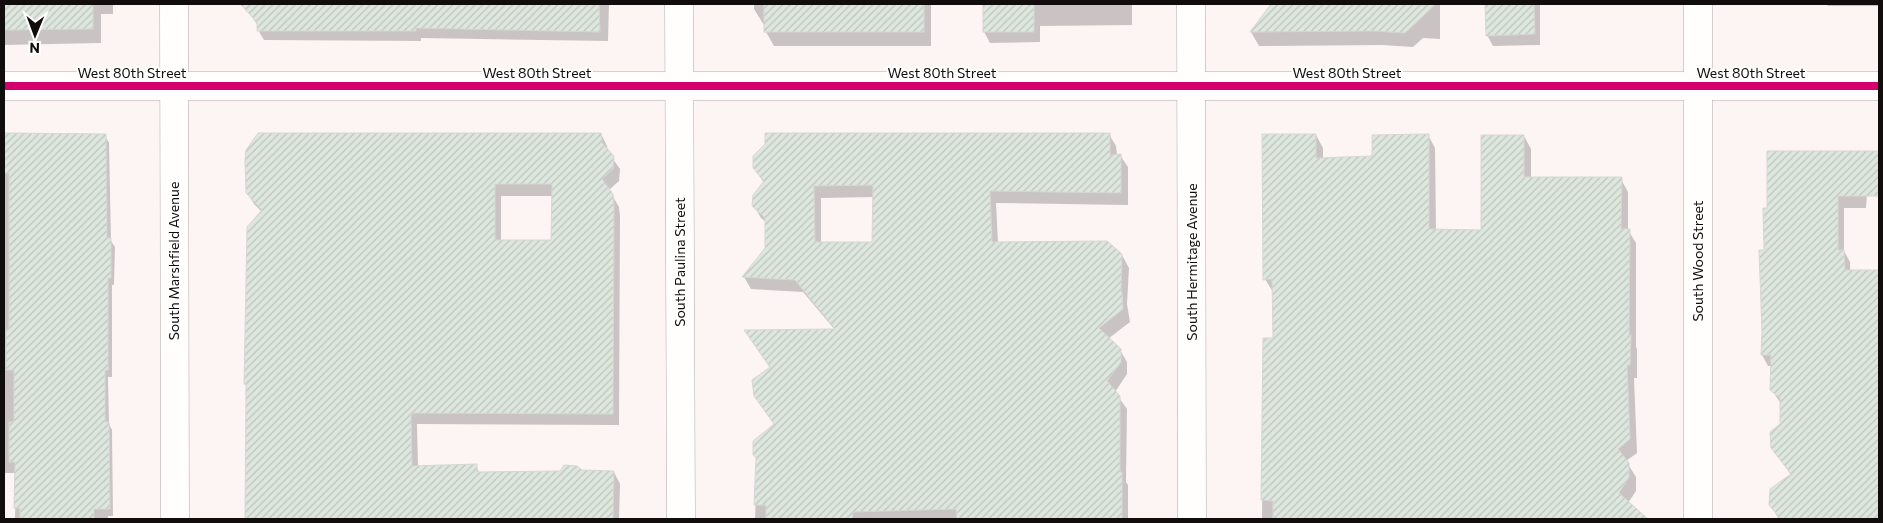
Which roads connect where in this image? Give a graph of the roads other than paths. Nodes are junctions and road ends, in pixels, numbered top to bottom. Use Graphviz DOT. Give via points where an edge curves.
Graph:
graph roads {
  1 [pos="174,4"];
  2 [pos="679,4"];
  3 [pos="1191,4"];
  4 [pos="1698,4"];
  5 [pos="4,86"];
  6 [pos="174,86"];
  7 [pos="679,86"];
  8 [pos="1191,86"];
  9 [pos="1698,86"];
  10 [pos="1879,86"];
  11 [pos="175,519"];
  12 [pos="681,519"];
  13 [pos="1192,519"];
  14 [pos="1698,519"];
  1 -- 6 [label="street, South Marshfield Avenue"];
  2 -- 7 [label="street, South Paulina Street"];
  3 -- 8 [label="street, South Hermitage Avenue"];
  4 -- 9 [label="street, South Wood Street"];
  5 -- 6 [label="street, West 80th Street"];
  6 -- 7 [label="street, West 80th Street"];
  6 -- 11 [label="street, South Marshfield Avenue"];
  7 -- 8 [label="street, West 80th Street"];
  7 -- 12 [label="street, South Paulina Street"];
  8 -- 9 [label="street, West 80th Street"];
  8 -- 13 [label="street, South Hermitage Avenue"];
  9 -- 10 [label="street, West 80th Street"];
  9 -- 14 [label="street, South Wood Street"];
}
